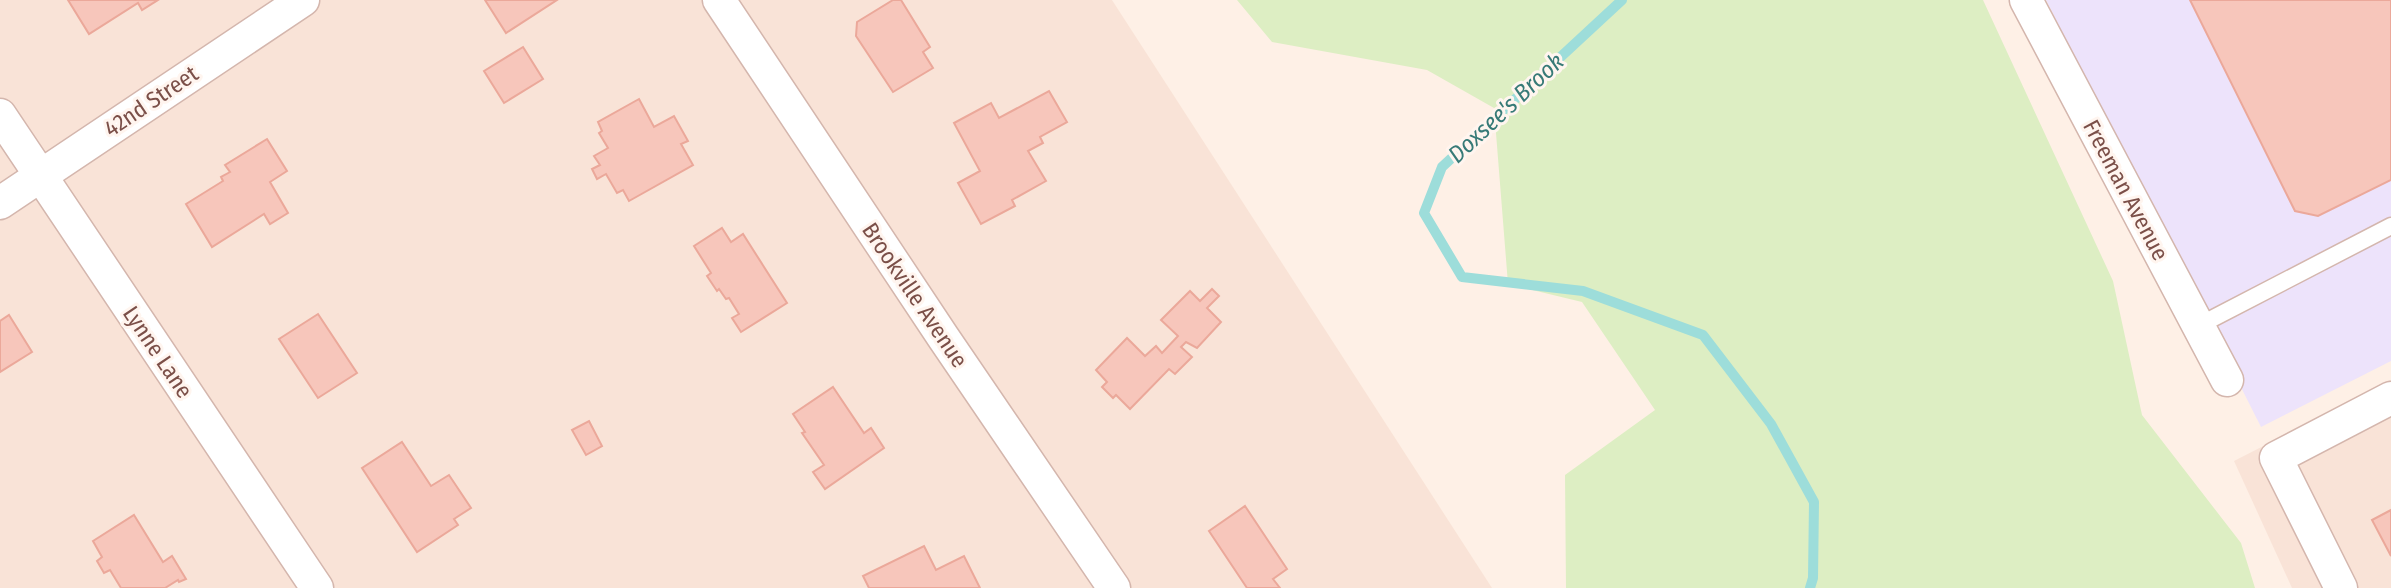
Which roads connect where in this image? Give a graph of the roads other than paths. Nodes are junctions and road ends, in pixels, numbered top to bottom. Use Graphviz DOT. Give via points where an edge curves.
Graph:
graph roads {
  1 [pos="303,0"];
  2 [pos="719,0"];
  3 [pos="2026,0"];
  4 [pos="0,115"];
  5 [pos="40,176"];
  6 [pos="0,202"];
  7 [pos="2391,226"];
  8 [pos="2198,326"];
  9 [pos="2227,380"];
  10 [pos="2391,398"];
  11 [pos="317,588"];
  12 [pos="1114,588"];
  13 [pos="2341,588"];
  1 -- 5 [label="street, 42nd Street"];
  2 -- 12 [label="street, Brookville Avenue"];
  3 -- 8 [label="street, Freeman Avenue"];
  4 -- 5 [label="street, Lynne Lane"];
  5 -- 6 [label="street, 42nd Street"];
  5 -- 11 [label="street, Lynne Lane"];
  7 -- 8 [label="lane"];
  8 -- 9 [label="street, Freeman Avenue"];
  10 -- 13 [label="street" via="2276,458"];
}
